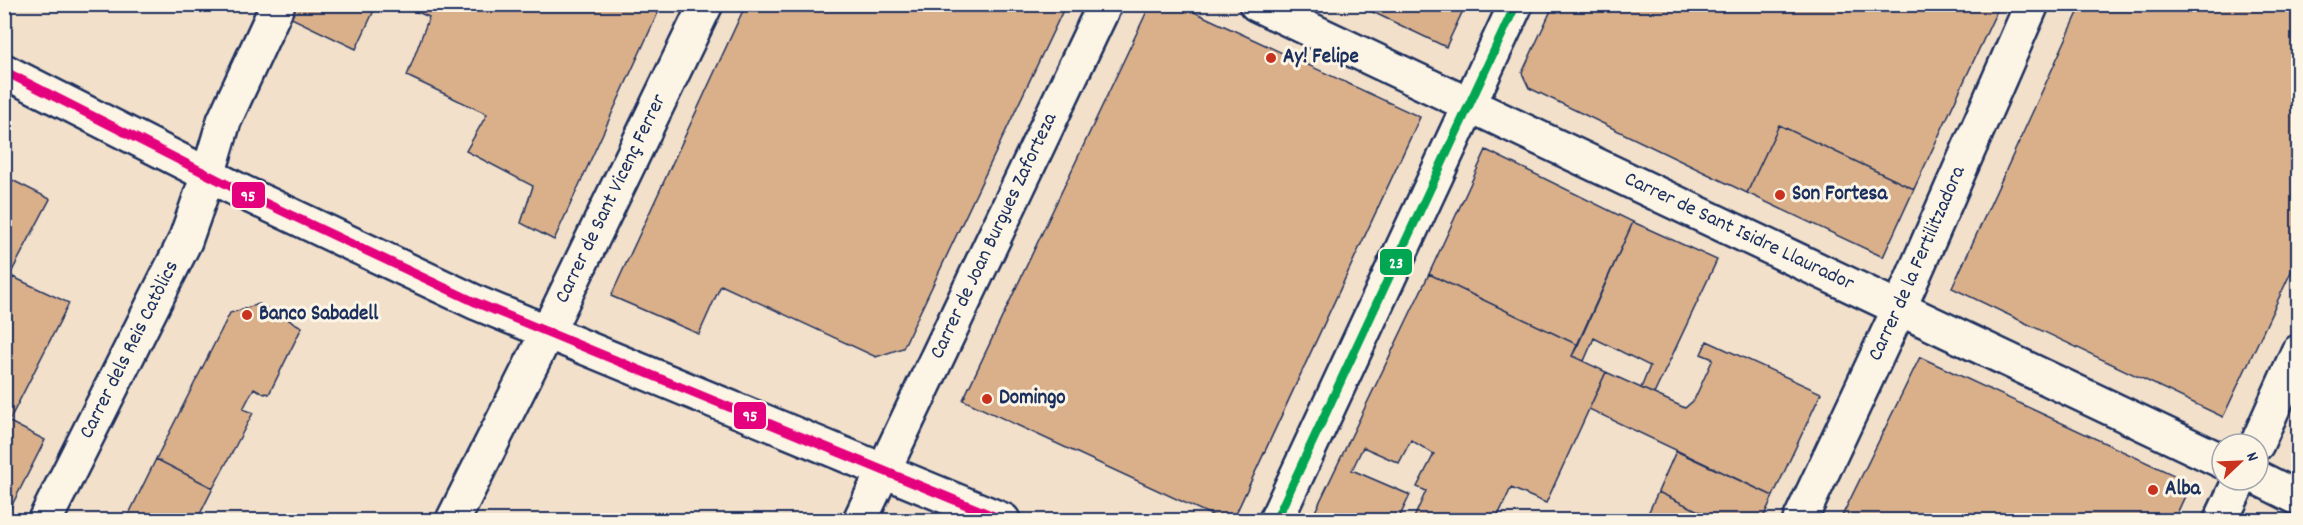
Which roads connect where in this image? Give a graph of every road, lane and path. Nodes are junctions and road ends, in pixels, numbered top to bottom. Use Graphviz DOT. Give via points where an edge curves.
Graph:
graph roads {
  1 [pos="278,4"];
  2 [pos="706,4"];
  3 [pos="1105,4"];
  4 [pos="1256,4"];
  5 [pos="1516,4"];
  6 [pos="2032,4"];
  7 [pos="4,71"];
  8 [pos="1469,105"];
  9 [pos="208,175"];
  10 [pos="1899,309"];
  11 [pos="547,333"];
  12 [pos="2298,352"];
  13 [pos="2262,432"];
  14 [pos="2210,455"];
  15 [pos="885,471"];
  16 [pos="2270,484"];
  17 [pos="2234,492"];
  18 [pos="2298,498"];
  19 [pos="45,520"];
  20 [pos="453,520"];
  21 [pos="860,520"];
  22 [pos="1004,520"];
  23 [pos="1276,520"];
  24 [pos="1800,520"];
  25 [pos="2221,520"];
  1 -- 9 [label="street, Carrer dels Reis Catòlics" via="224,121"];
  2 -- 11 [label="street, Carrer de Sant Vicenç Ferrer"];
  3 -- 15 [label="street, Carrer de Joan Burgues Zaforteza"];
  4 -- 8 [label="street, Carrer de Sant Isidre Llaurador"];
  5 -- 8 [label="street"];
  6 -- 10 [label="street, Carrer de la Fertilitzadora"];
  7 -- 9 [label="street"];
  8 -- 10 [label="street, Carrer de Sant Isidre Llaurador"];
  8 -- 23 [label="street"];
  9 -- 11 [label="street"];
  9 -- 19 [label="street, Carrer dels Reis Catòlics" via="185,241"];
  10 -- 14 [label="street, Carrer de Sant Isidre Llaurador"];
  10 -- 24 [label="street, Carrer de la Fertilitzadora"];
  11 -- 15 [label="street"];
  11 -- 20 [label="street, Carrer de Sant Vicenç Ferrer"];
  12 -- 13 [label="street"];
  15 -- 21 [label="street, Carrer de Joan Burgues Zaforteza"];
  15 -- 22 [label="street"];
  16 -- 18 [label="street"];
  17 -- 25 [label="street"];
}
